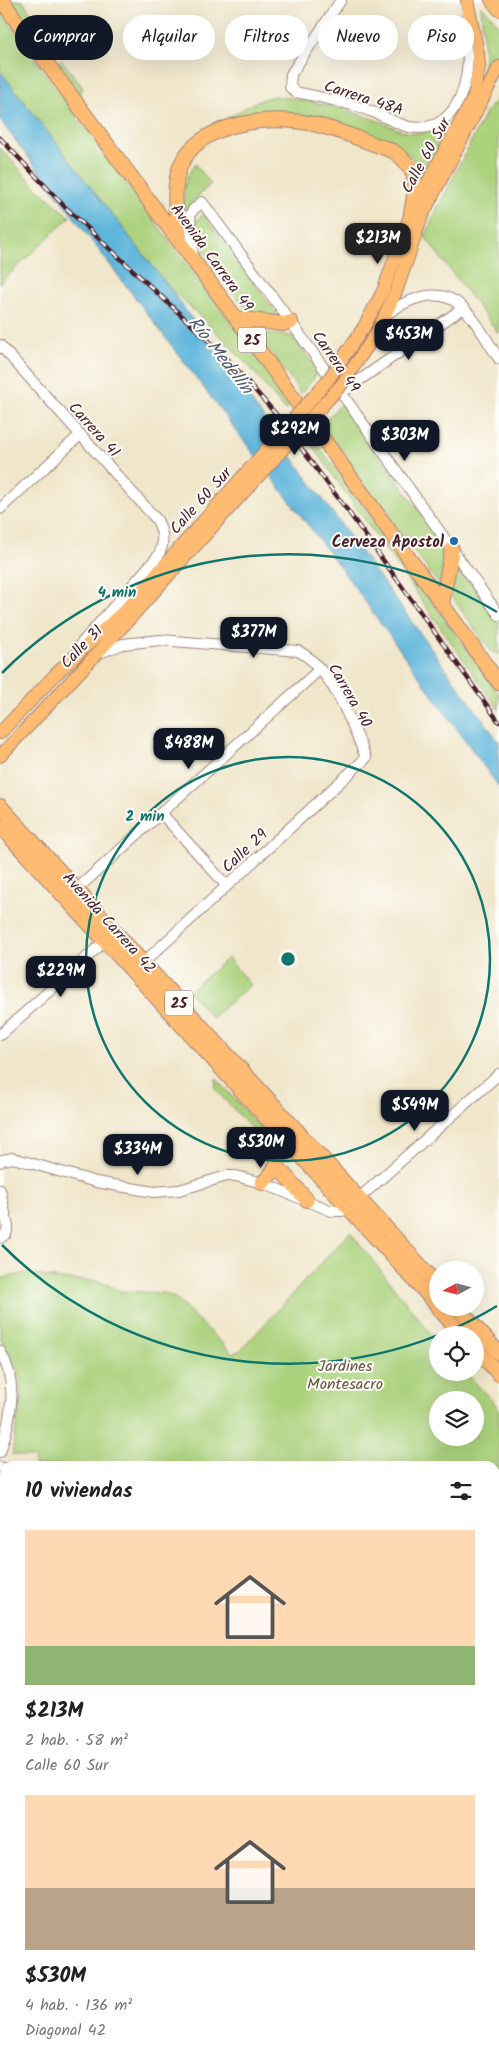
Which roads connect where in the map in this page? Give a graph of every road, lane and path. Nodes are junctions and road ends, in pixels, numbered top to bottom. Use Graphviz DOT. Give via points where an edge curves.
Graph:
graph roads {
  1 [pos="2,0"];
  2 [pos="341,0"];
  3 [pos="466,0"];
  4 [pos="491,0"];
  5 [pos="499,10"];
  6 [pos="498,70"];
  7 [pos="432,126"];
  8 [pos="411,213"];
  9 [pos="180,242"];
  10 [pos="193,260"];
  11 [pos="463,308"];
  12 [pos="388,312"];
  13 [pos="236,318"];
  14 [pos="291,322"];
  15 [pos="0,345"];
  16 [pos="499,359"];
  17 [pos="341,393"];
  18 [pos="80,435"];
  19 [pos="0,509"];
  20 [pos="163,535"];
  21 [pos="452,550"];
  22 [pos="180,554"];
  23 [pos="442,604"];
  24 [pos="499,615"];
  25 [pos="94,655"];
  26 [pos="480,657"];
  27 [pos="499,663"];
  28 [pos="320,669"];
  29 [pos="57,673"];
  30 [pos="499,683"];
  31 [pos="0,733"];
  32 [pos="0,756"];
  33 [pos="366,758"];
  34 [pos="0,806"];
  35 [pos="161,813"];
  36 [pos="0,826"];
  37 [pos="227,886"];
  38 [pos="76,890"];
  39 [pos="73,906"];
  40 [pos="119,937"];
  41 [pos="105,942"];
  42 [pos="143,963"];
  43 [pos="0,1035"];
  44 [pos="499,1074"];
  45 [pos="271,1124"];
  46 [pos="3,1160"];
  47 [pos="277,1166"];
  48 [pos="262,1183"];
  49 [pos="0,1190"];
  50 [pos="307,1200"];
  51 [pos="354,1204"];
  52 [pos="0,1238"];
  53 [pos="429,1276"];
  54 [pos="429,1296"];
  55 [pos="446,1316"];
  56 [pos="465,1316"];
  57 [pos="455,1326"];
  58 [pos="0,1351"];
  59 [pos="499,1353"];
  60 [pos="484,1358"];
  61 [pos="499,1374"];
  62 [pos="0,1452"];
  1 -- 9 [label="highway, Avenida Carrera 49 / 25"];
  2 -- 7 [label="street, Carrera 48A" via="291,74 290,87 295,92 352,105 408,126"];
  3 -- 7 [label="street, Calle 60 Sur" via="467,68 464,85 448,118"];
  3 -- 8 [label="main road, Calle 60 Sur" via="479,66 474,97"];
  4 -- 5 [label="main road"];
  6 -- 12 [label="main road, Calle 60 Sur" via="422,216"];
  8 -- 9 [label="highway" via="416,179 410,166 393,151 313,124 283,120 256,122 214,133 186,154 177,176 175,201"];
  8 -- 22 [label="main road, Calle 60 Sur, bridge" via="383,291 364,327 328,380"];
  9 -- 10 [label="highway, Avenida Carrera 49 / 25"];
  10 -- 13 [label="highway, Avenida Carrera 49 / 25"];
  10 -- 14 [label="street, Carrera 49" via="190,215 202,202"];
  11 -- 12 [label="street" via="454,300 431,296 407,300"];
  11 -- 16 [label="street"];
  11 -- 17 [label="street"];
  12 -- 22 [label="main road, Calle 60 Sur, bridge" via="342,384"];
  13 -- 14 [label="highway" via="283,324"];
  13 -- 23 [label="highway, Avenida Carrera 49 / 25"];
  14 -- 17 [label="street, Carrera 49"];
  15 -- 18 [label="street, Carrera 41"];
  17 -- 21 [label="street, Carrera 49"];
  18 -- 19 [label="street"];
  18 -- 20 [label="street, Carrera 41" via="157,520"];
  20 -- 29 [label="street, Calle 31" via="162,550 158,556"];
  21 -- 23 [label="highway"];
  21 -- 24 [label="street, Carrera 49"];
  22 -- 25 [label="main road, Calle 31" via="123,626"];
  22 -- 29 [label="main road, Calle 31"];
  23 -- 26 [label="highway, Avenida Carrera 49 / 25"];
  25 -- 28 [label="street, Carrera 40" via="123,644 168,640 289,649 302,653"];
  25 -- 32 [label="main road, Calle 31"];
  26 -- 27 [label="highway"];
  26 -- 30 [label="highway, Avenida Carrera 49 / 25"];
  28 -- 33 [label="street, Carrera 40" via="343,705"];
  28 -- 35 [label="street"];
  29 -- 31 [label="main road, Calle 31"];
  33 -- 37 [label="street, Calle 29"];
  34 -- 38 [label="highway, Avenida Carrera 42 / 25"];
  35 -- 37 [label="street"];
  35 -- 38 [label="street"];
  36 -- 39 [label="highway, Avenida Carrera 42 / 25"];
  37 -- 42 [label="street, Calle 29"];
  38 -- 40 [label="highway, Avenida Carrera 42 / 25"];
  39 -- 40 [label="highway"];
  39 -- 41 [label="highway, Avenida Carrera 42 / 25"];
  40 -- 42 [label="highway, Avenida Carrera 42 / 25"];
  41 -- 43 [label="street"];
  41 -- 45 [label="highway, Avenida Carrera 42 / 25"];
  42 -- 51 [label="highway, Avenida Carrera 42 / 25"];
  44 -- 51 [label="street"];
  45 -- 47 [label="highway" via="278,1149"];
  45 -- 51 [label="highway, Avenida Carrera 42 / 25"];
  46 -- 48 [label="street" via="20,1160 96,1182 154,1192 179,1190 227,1176"];
  47 -- 48 [label="highway"];
  47 -- 50 [label="highway"];
  48 -- 50 [label="street"];
  49 -- 52 [label="street" via="7,1231"];
  50 -- 51 [label="street" via="342,1211"];
  51 -- 53 [label="highway, Avenida Carrera 42 / 25"];
  51 -- 54 [label="highway, Avenida Carrera 42 / 25"];
  55 -- 57 [label="highway, Avenida Carrera 42 / 25"];
  56 -- 59 [label="highway"];
  58 -- 62 [label="street" via="9,1372 12,1400 10,1423"];
  60 -- 61 [label="highway"];
}
